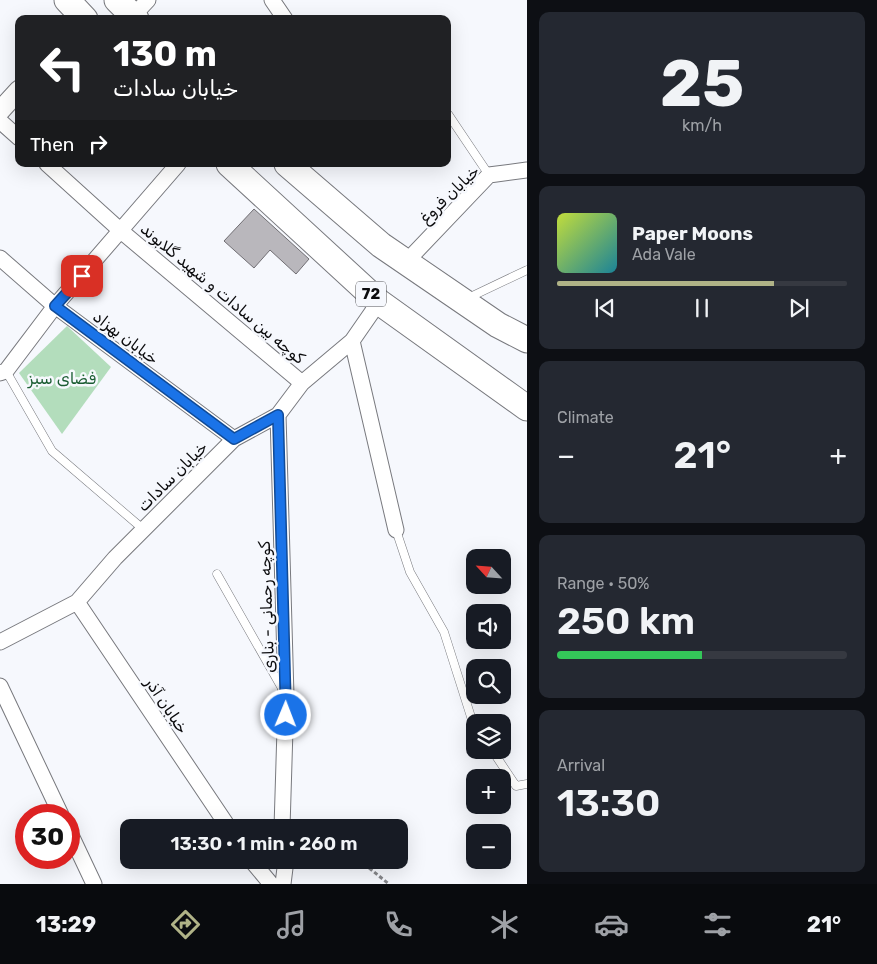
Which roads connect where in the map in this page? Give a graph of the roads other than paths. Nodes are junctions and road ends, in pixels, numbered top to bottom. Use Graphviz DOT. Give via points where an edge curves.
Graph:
graph roads {
  1 [pos="272,0"];
  2 [pos="282,15"];
  3 [pos="15,95"];
  4 [pos="0,112"];
  5 [pos="451,118"];
  6 [pos="0,121"];
  7 [pos="15,134"];
  8 [pos="50,167"];
  9 [pos="175,167"];
  10 [pos="232,167"];
  11 [pos="290,167"];
  12 [pos="527,170"];
  13 [pos="489,175"];
  14 [pos="121,231"];
  15 [pos="0,258"];
  16 [pos="406,262"];
  17 [pos="527,270"];
  18 [pos="462,301"];
  19 [pos="379,302"];
  20 [pos="55,306"];
  21 [pos="527,340"];
  22 [pos="352,342"];
  23 [pos="3,372"];
  24 [pos="302,382"];
  25 [pos="527,408"];
  26 [pos="278,415"];
  27 [pos="234,439"];
  28 [pos="143,529"];
  29 [pos="396,530"];
  30 [pos="217,574"];
  31 [pos="77,602"];
  32 [pos="0,642"];
  33 [pos="0,686"];
  34 [pos="286,696"];
  35 [pos="470,714"];
  36 [pos="498,759"];
  37 [pos="527,784"];
  38 [pos="56,804"];
  39 [pos="223,819"];
  40 [pos="282,819"];
  41 [pos="80,854"];
  42 [pos="258,869"];
  43 [pos="284,869"];
  44 [pos="94,884"];
  45 [pos="271,884"];
  46 [pos="282,884"];
  1 -- 2 [label="street"];
  3 -- 4 [label="street"];
  5 -- 13 [label="lane"];
  6 -- 7 [label="street"];
  8 -- 14 [label="street, کوچه بین سادات و شهید گلابوند"];
  9 -- 14 [label="street"];
  10 -- 19 [label="highway, 72"];
  11 -- 16 [label="highway" via="381,245"];
  12 -- 13 [label="street, خیابان فروغ"];
  13 -- 16 [label="street, خیابان فروغ"];
  14 -- 20 [label="street"];
  14 -- 24 [label="street, کوچه بین سادات و شهید گلابوند"];
  15 -- 20 [label="street, خیابان بهزاد"];
  16 -- 18 [label="highway"];
  17 -- 18 [label="lane"];
  18 -- 21 [label="highway"];
  19 -- 22 [label="street, خیابان سادات"];
  19 -- 25 [label="highway, 72"];
  20 -- 23 [label="street"];
  20 -- 27 [label="street, خیابان بهزاد"];
  22 -- 24 [label="street, خیابان سادات"];
  22 -- 29 [label="street"];
  23 -- 28 [label="lane" via="52,451"];
  24 -- 26 [label="street, خیابان سادات"];
  26 -- 27 [label="street, خیابان سادات"];
  26 -- 34 [label="street, کوچه رحمانی - بناری"];
  27 -- 28 [label="street, خیابان سادات"];
  28 -- 31 [label="street, خیابان سادات"];
  29 -- 35 [label="lane" via="410,572 444,632"];
  30 -- 34 [label="lane"];
  31 -- 32 [label="street, خیابان سادات"];
  31 -- 39 [label="street, خیابان آذر"];
  33 -- 38 [label="street"];
  34 -- 40 [label="street, کوچه رحمانی - بناری"];
  36 -- 37 [label="lane" via="516,786"];
  41 -- 44 [label="street"];
  42 -- 45 [label="street"];
  43 -- 46 [label="street"];
}
